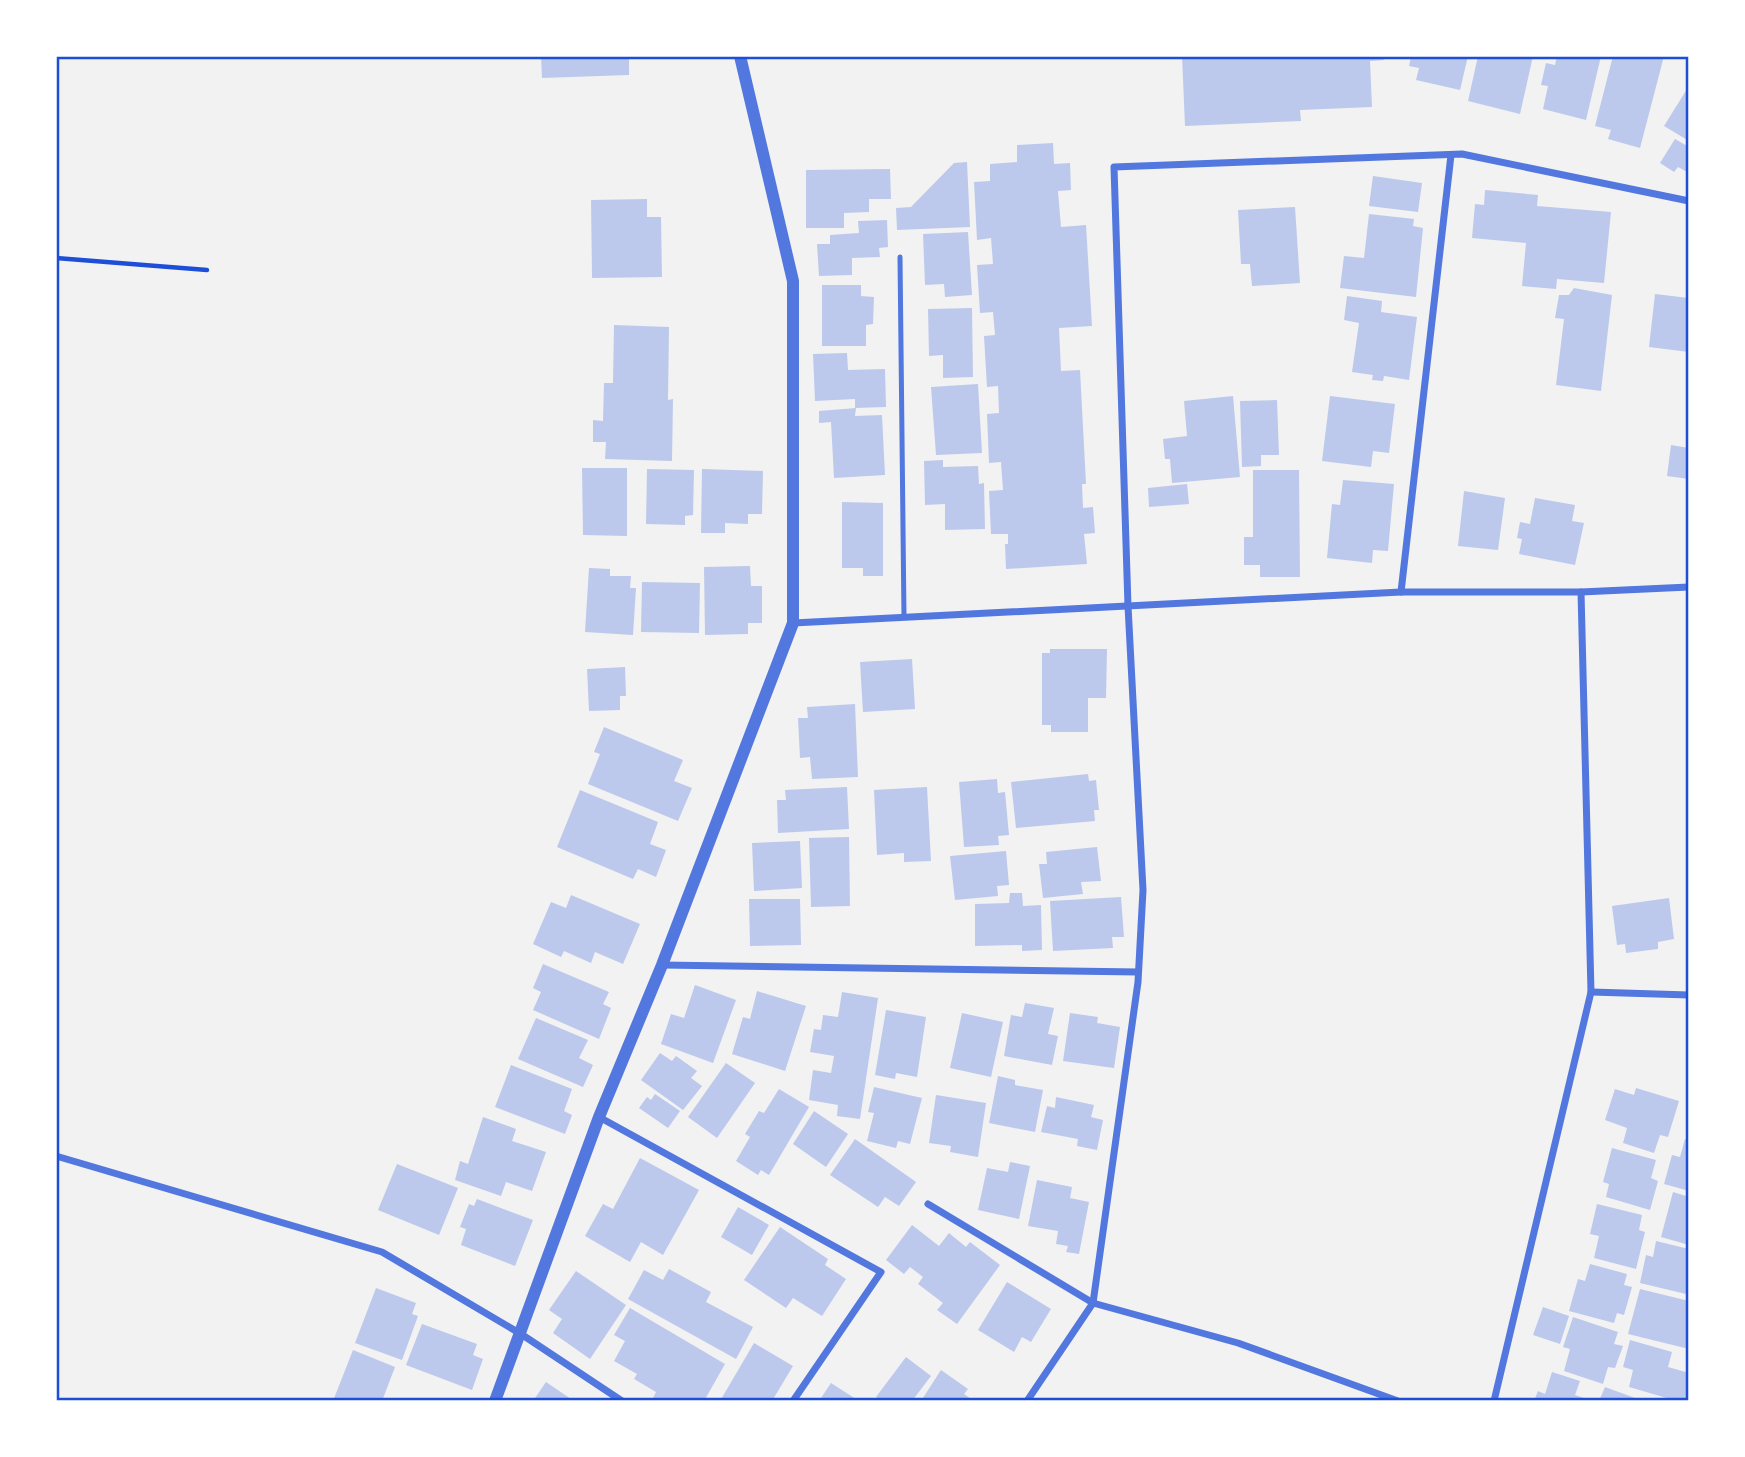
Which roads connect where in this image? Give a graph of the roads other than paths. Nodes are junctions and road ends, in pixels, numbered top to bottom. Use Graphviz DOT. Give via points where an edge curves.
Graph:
graph roads {
  1 [pos="740,56"];
  2 [pos="1451,155"];
  3 [pos="1689,201"];
  4 [pos="900,257"];
  5 [pos="1689,587"];
  6 [pos="1401,592"];
  7 [pos="1581,592"];
  8 [pos="1128,606"];
  9 [pos="904,617"];
  10 [pos="793,623"];
  11 [pos="662,965"];
  12 [pos="1138,972"];
  13 [pos="1591,992"];
  14 [pos="1689,995"];
  15 [pos="599,1117"];
  16 [pos="56,1156"];
  17 [pos="928,1204"];
  18 [pos="1093,1303"];
  19 [pos="521,1334"];
  20 [pos="495,1401"];
  21 [pos="622,1401"];
  22 [pos="793,1401"];
  23 [pos="1027,1401"];
  24 [pos="1398,1401"];
  25 [pos="1494,1401"];
  1 -- 10 [label="street" via="793,281"];
  2 -- 3 [label="street"];
  2 -- 6 [label="street"];
  2 -- 8 [label="street" via="1114,167"];
  4 -- 9 [label="lane"];
  5 -- 7 [label="street"];
  6 -- 7 [label="street"];
  6 -- 8 [label="street"];
  7 -- 13 [label="street"];
  8 -- 9 [label="street"];
  8 -- 12 [label="street" via="1143,890"];
  9 -- 10 [label="street"];
  10 -- 11 [label="street"];
  11 -- 12 [label="street"];
  11 -- 15 [label="street"];
  12 -- 18 [label="street"];
  13 -- 14 [label="street"];
  13 -- 25 [label="street"];
  15 -- 19 [label="street"];
  15 -- 22 [label="street" via="881,1272"];
  16 -- 19 [label="street" via="382,1252"];
  17 -- 18 [label="street"];
  18 -- 23 [label="street"];
  18 -- 24 [label="street" via="1238,1343"];
  19 -- 20 [label="street"];
  19 -- 21 [label="street"];
}
